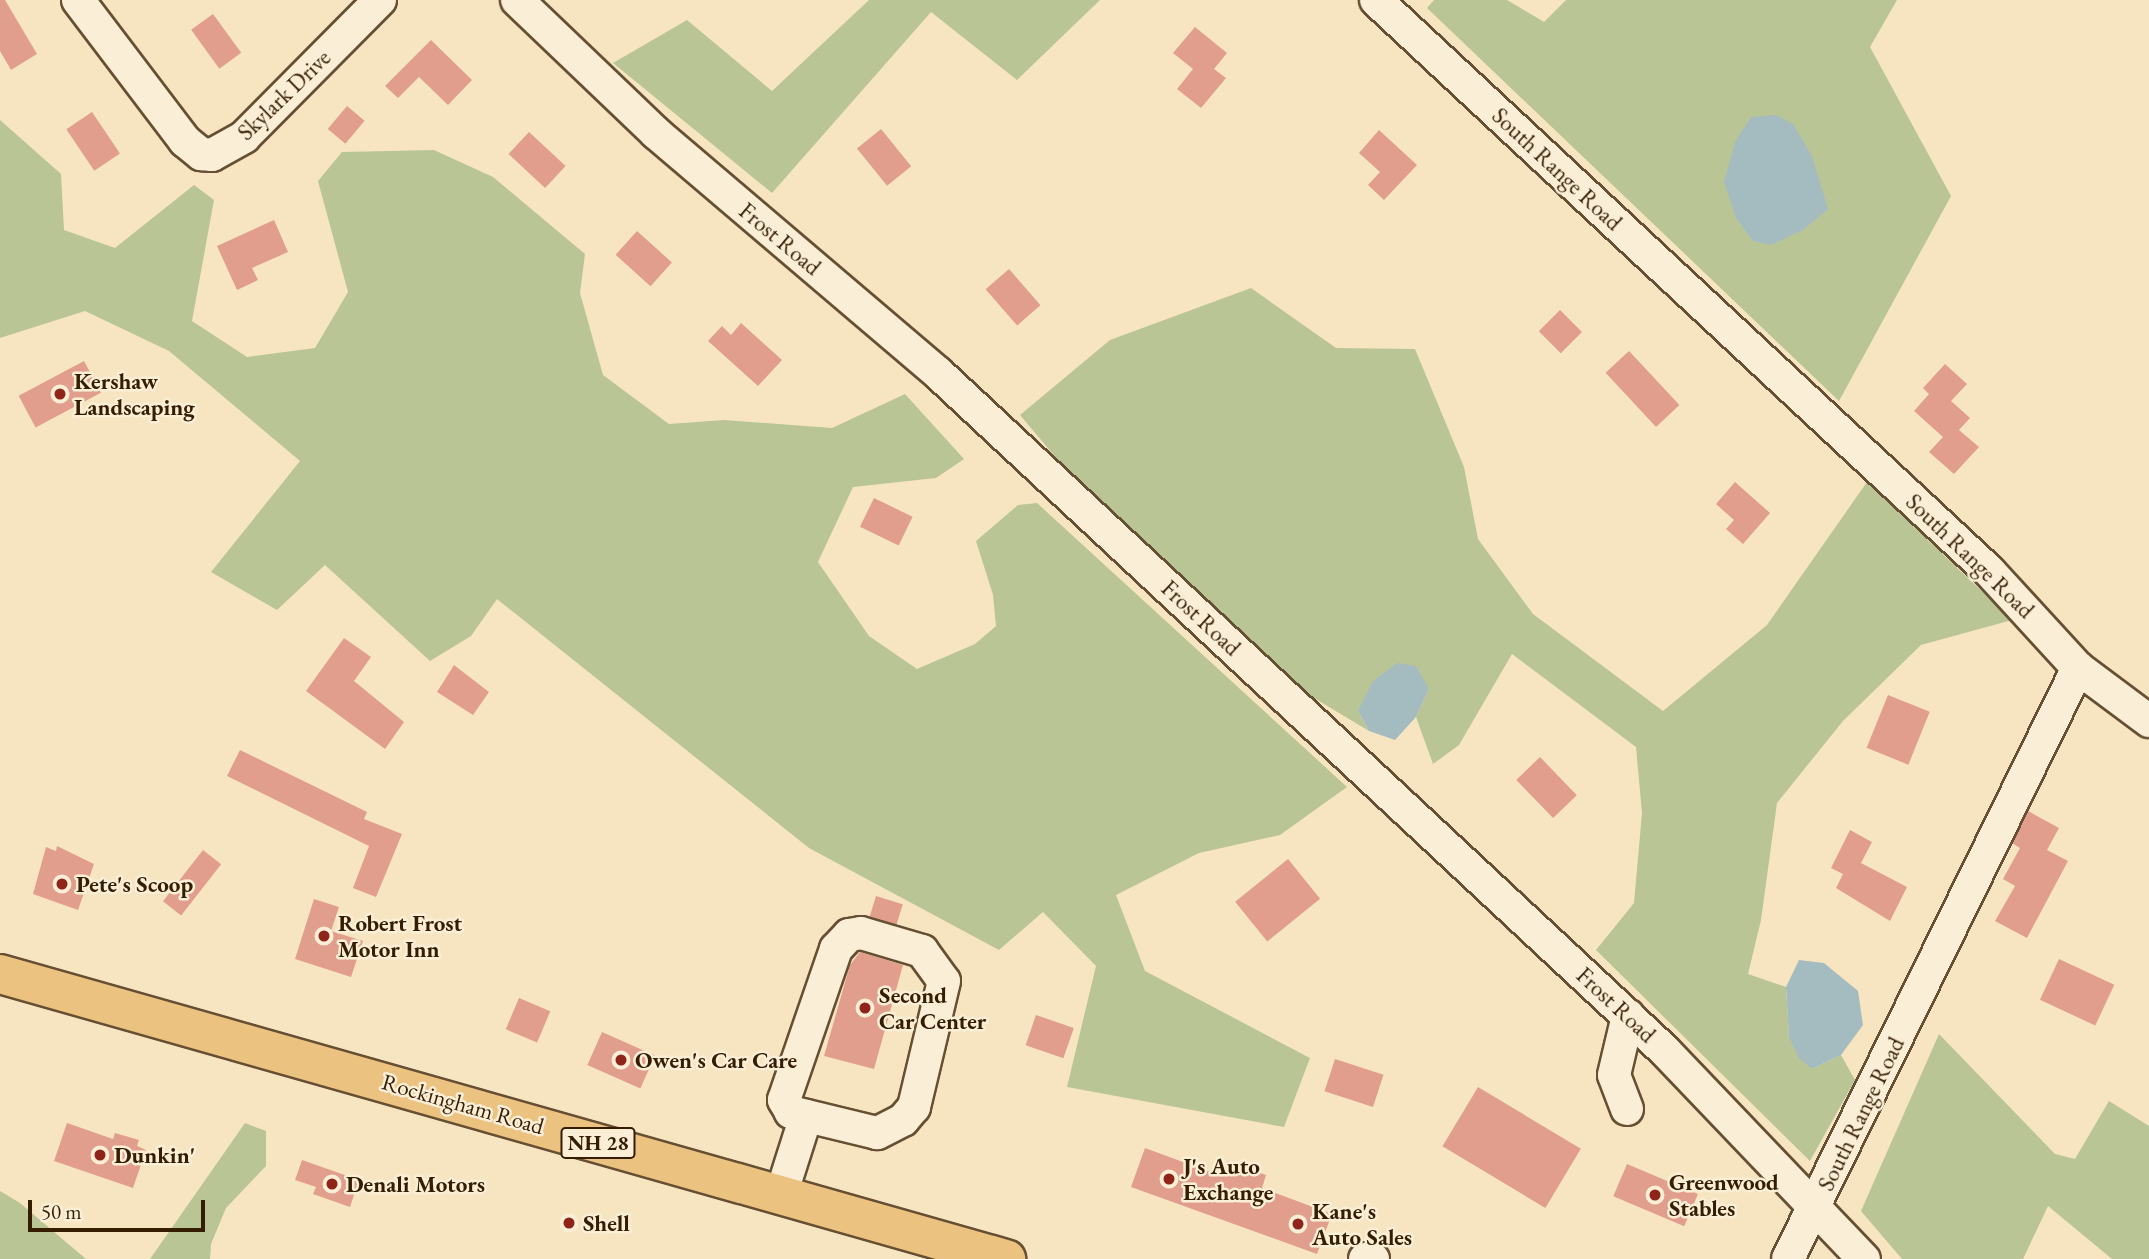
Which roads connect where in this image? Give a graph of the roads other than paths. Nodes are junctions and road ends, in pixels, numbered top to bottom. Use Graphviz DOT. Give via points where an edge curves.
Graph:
graph roads {
  1 [pos="78,0"];
  2 [pos="380,0"];
  3 [pos="517,0"];
  4 [pos="1376,0"];
  5 [pos="2078,668"];
  6 [pos="2149,721"];
  7 [pos="0,974"];
  8 [pos="1628,1016"];
  9 [pos="1627,1109"];
  10 [pos="806,1116"];
  11 [pos="781,1195"];
  12 [pos="1815,1208"];
  13 [pos="1006,1259"];
  14 [pos="1364,1259"];
  15 [pos="1373,1259"];
  16 [pos="1788,1259"];
  17 [pos="1864,1259"];
  1 -- 2 [label="street, Skylark Drive" via="185,141 201,155 212,155 244,136"];
  3 -- 8 [label="street, Frost Road" via="656,133 937,373"];
  4 -- 5 [label="street, South Range Road" via="1990,572"];
  5 -- 6 [label="street"];
  5 -- 12 [label="street, South Range Road"];
  7 -- 11 [label="main road, Rockingham Road / NH 28"];
  8 -- 9 [label="street" via="1614,1075"];
  8 -- 12 [label="street, Frost Road"];
  10 -- 10 [label="street" via="877,1133 903,1120 914,1107 944,981 922,951 861,933 849,935 836,949 784,1100 791,1112"];
  10 -- 11 [label="street"];
  11 -- 13 [label="main road, Rockingham Road / NH 28"];
  12 -- 16 [label="street, South Range Road"];
  12 -- 17 [label="street, Frost Road"];
  14 -- 15 [label="street"];
}
